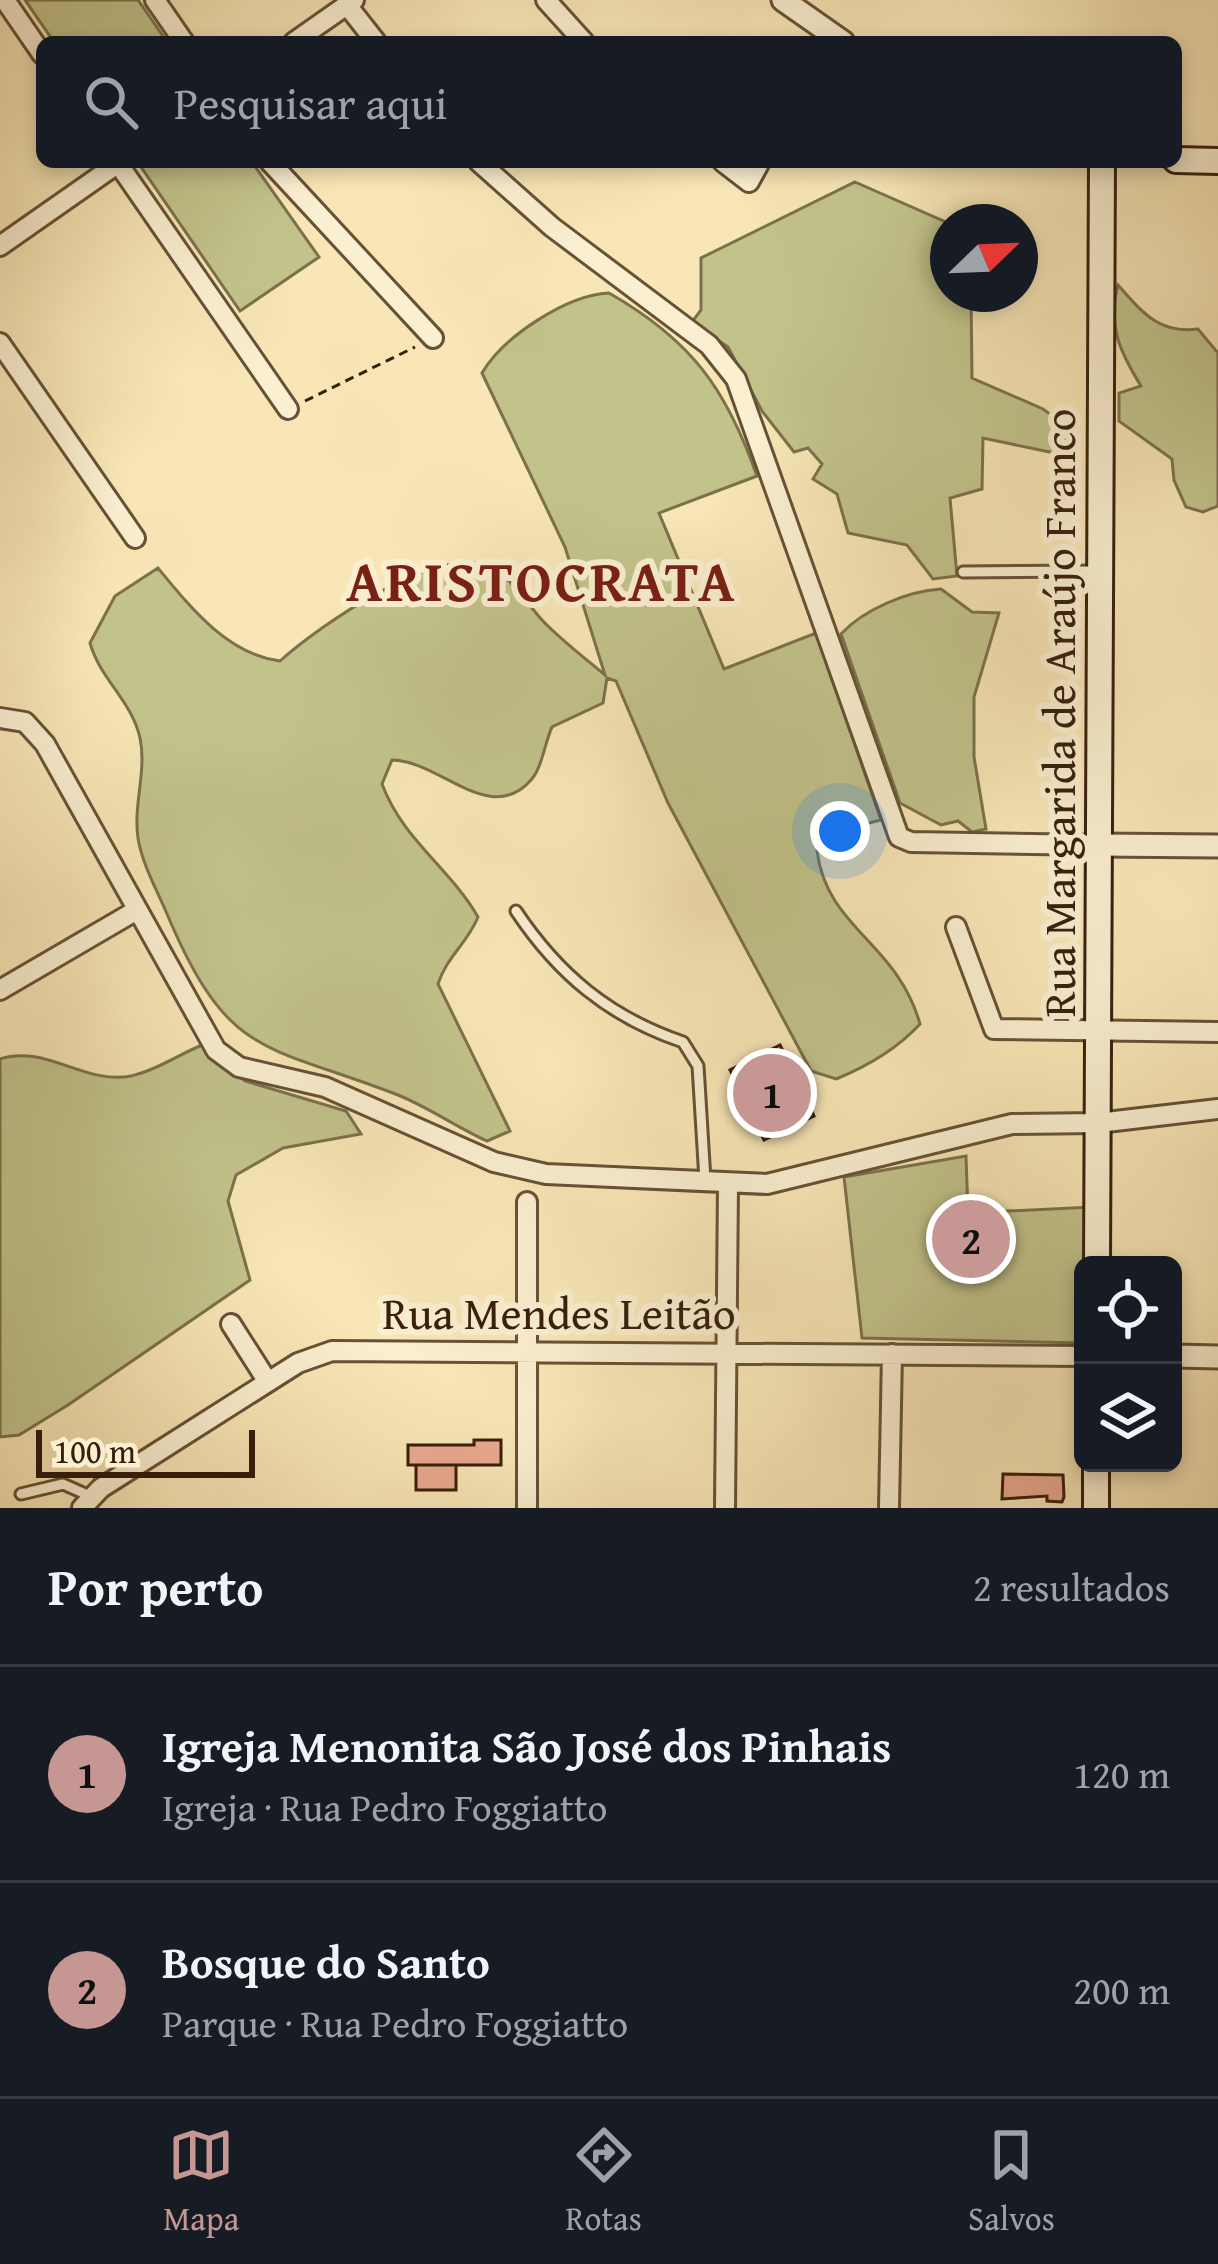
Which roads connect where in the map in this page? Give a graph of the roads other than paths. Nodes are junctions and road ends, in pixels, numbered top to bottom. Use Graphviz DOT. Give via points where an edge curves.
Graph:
graph roads {
  1 [pos="5,0"];
  2 [pos="155,0"];
  3 [pos="546,0"];
  4 [pos="764,0"];
  5 [pos="783,0"];
  6 [pos="351,2"];
  7 [pos="180,36"];
  8 [pos="303,36"];
  9 [pos="372,36"];
  10 [pos="579,36"];
  11 [pos="823,36"];
  12 [pos="825,36"];
  13 [pos="36,45"];
  14 [pos="1182,160"];
  15 [pos="1218,160"];
  16 [pos="111,168"];
  17 [pos="121,168"];
  18 [pos="276,168"];
  19 [pos="486,168"];
  20 [pos="730,168"];
  21 [pos="756,168"];
  22 [pos="1102,168"];
  23 [pos="0,245"];
  24 [pos="433,338"];
  25 [pos="1,348"];
  26 [pos="288,410"];
  27 [pos="135,538"];
  28 [pos="1100,571"];
  29 [pos="963,572"];
  30 [pos="0,718"];
  31 [pos="1099,844"];
  32 [pos="1218,846"];
  33 [pos="137,910"];
  34 [pos="516,910"];
  35 [pos="956,927"];
  36 [pos="0,990"];
  37 [pos="1098,1030"];
  38 [pos="1218,1032"];
  39 [pos="1218,1109"];
  40 [pos="1098,1123"];
  41 [pos="705,1183"];
  42 [pos="728,1184"];
  43 [pos="527,1202"];
  44 [pos="1097,1256"];
  45 [pos="231,1324"];
  46 [pos="527,1351"];
  47 [pos="727,1352"];
  48 [pos="892,1354"];
  49 [pos="1074,1355"];
  50 [pos="1182,1356"];
  51 [pos="1218,1357"];
  52 [pos="268,1382"];
  53 [pos="1096,1472"];
  54 [pos="22,1493"];
  55 [pos="86,1502"];
  56 [pos="526,1508"];
  57 [pos="725,1508"];
  58 [pos="889,1508"];
  59 [pos="1096,1508"];
  1 -- 13 [label="street"];
  2 -- 7 [label="street"];
  3 -- 10 [label="street"];
  4 -- 11 [label="street"];
  5 -- 12 [label="street"];
  6 -- 8 [label="street"];
  6 -- 9 [label="street"];
  14 -- 15 [label="main road"];
  16 -- 23 [label="street"];
  17 -- 26 [label="street"];
  18 -- 24 [label="street"];
  19 -- 31 [label="street" via="725,363 746,399 903,840"];
  20 -- 21 [label="street" via="748,182"];
  22 -- 28 [label="main road, Rua Margarida de Araújo Franco"];
  25 -- 27 [label="street"];
  28 -- 29 [label="lane"];
  28 -- 31 [label="main road, Rua Margarida de Araújo Franco"];
  30 -- 33 [label="street" via="37,731"];
  31 -- 32 [label="street"];
  31 -- 37 [label="main road, Rua Margarida de Araújo Franco"];
  33 -- 36 [label="street"];
  33 -- 41 [label="street" via="209,1041 239,1067 325,1087 527,1173"];
  34 -- 41 [label="lane" via="548,960 597,1002 691,1052"];
  35 -- 37 [label="street" via="994,1029"];
  37 -- 38 [label="street"];
  37 -- 40 [label="main road, Rua Margarida de Araújo Franco"];
  39 -- 40 [label="street"];
  40 -- 42 [label="street" via="1012,1124 780,1182"];
  40 -- 44 [label="main road, Rua Margarida de Araújo Franco"];
  41 -- 42 [label="street"];
  42 -- 47 [label="street"];
  43 -- 46 [label="street"];
  45 -- 52 [label="street"];
  46 -- 47 [label="street, Rua Mendes Leitão"];
  46 -- 52 [label="street, Rua Mendes Leitão" via="332,1351"];
  46 -- 56 [label="street"];
  47 -- 48 [label="street, Rua Mendes Leitão"];
  47 -- 57 [label="street"];
  48 -- 49 [label="street, Rua Mendes Leitão"];
  48 -- 58 [label="street"];
  50 -- 51 [label="street"];
  52 -- 55 [label="street, Rua Mendes Leitão"];
  53 -- 59 [label="main road"];
  54 -- 55 [label="lane" via="63,1484"];
}
